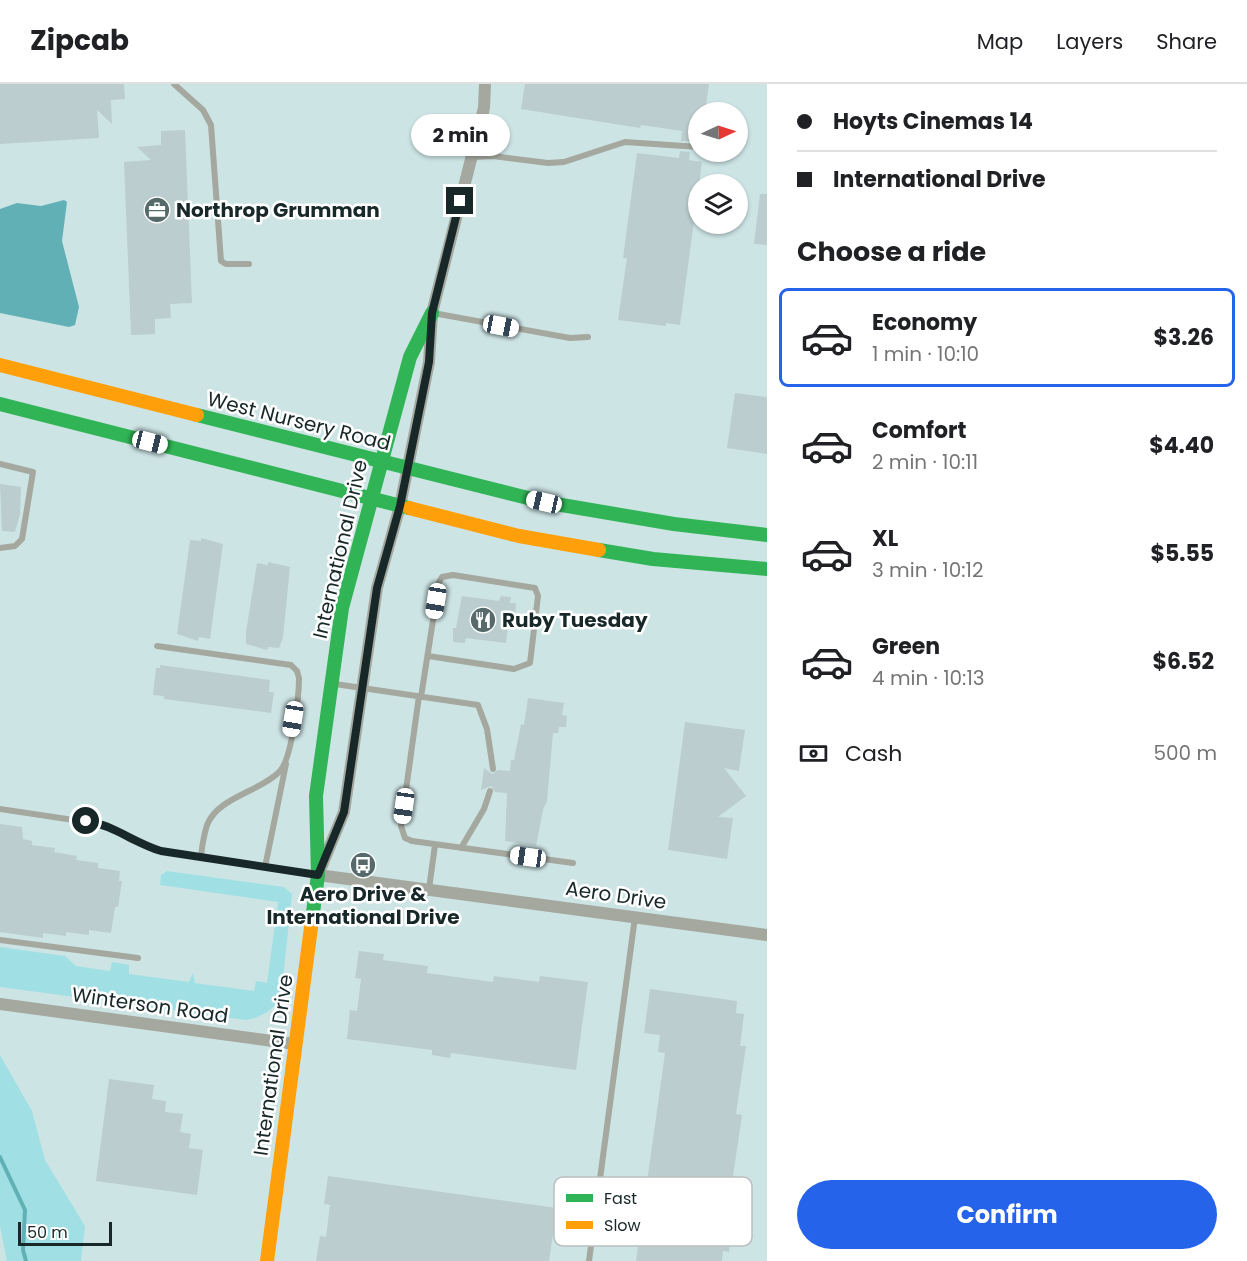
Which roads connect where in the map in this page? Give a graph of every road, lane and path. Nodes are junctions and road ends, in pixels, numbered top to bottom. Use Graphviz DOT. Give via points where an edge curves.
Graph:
graph roads {
  1 [pos="174,84"];
  2 [pos="188,84"];
  3 [pos="485,84"];
  4 [pos="181,90"];
  5 [pos="688,146"];
  6 [pos="471,157"];
  7 [pos="249,264"];
  8 [pos="432,313"];
  9 [pos="588,337"];
  10 [pos="0,365"];
  11 [pos="3,406"];
  12 [pos="380,462"];
  13 [pos="0,464"];
  14 [pos="407,469"];
  15 [pos="370,498"];
  16 [pos="400,506"];
  17 [pos="767,535"];
  18 [pos="0,548"];
  19 [pos="767,569"];
  20 [pos="157,646"];
  21 [pos="428,656"];
  22 [pos="332,684"];
  23 [pos="360,688"];
  24 [pos="420,696"];
  25 [pos="287,758"];
  26 [pos="493,769"];
  27 [pos="490,791"];
  28 [pos="0,809"];
  29 [pos="435,844"];
  30 [pos="460,848"];
  31 [pos="201,857"];
  32 [pos="573,864"];
  33 [pos="265,867"];
  34 [pos="318,875"];
  35 [pos="429,890"];
  36 [pos="635,917"];
  37 [pos="767,935"];
  38 [pos="0,940"];
  39 [pos="138,958"];
  40 [pos="0,1004"];
  41 [pos="295,1044"];
  42 [pos="600,1177"];
  43 [pos="591,1246"];
  44 [pos="267,1261"];
  45 [pos="589,1261"];
  1 -- 4 [label="lane"];
  2 -- 4 [label="lane"];
  3 -- 6 [label="street, International Drive" via="484,108"];
  4 -- 7 [label="lane" via="203,110 211,124 221,261"];
  5 -- 6 [label="lane" via="625,142 556,163"];
  6 -- 8 [label="street, International Drive"];
  8 -- 9 [label="lane" via="570,338"];
  8 -- 12 [label="main road, International Drive" via="411,357"];
  8 -- 14 [label="street, International Drive" via="429,362"];
  10 -- 12 [label="main road, West Nursery Road"];
  11 -- 15 [label="main road"];
  12 -- 14 [label="main road, West Nursery Road"];
  12 -- 15 [label="main road, International Drive"];
  13 -- 18 [label="lane" via="33,472 22,539 15,546"];
  14 -- 16 [label="street, International Drive"];
  14 -- 17 [label="main road, West Nursery Road" via="598,512"];
  15 -- 16 [label="main road"];
  15 -- 22 [label="main road, International Drive" via="342,608"];
  16 -- 19 [label="main road" via="584,549 652,560"];
  16 -- 23 [label="street, International Drive" via="377,588"];
  20 -- 25 [label="lane" via="291,665 297,671 299,686"];
  21 -- 21 [label="lane" via="442,577 453,575 535,588 538,602 530,663 526,666 514,669"];
  21 -- 24 [label="lane"];
  22 -- 23 [label="lane"];
  22 -- 34 [label="main road, International Drive" via="316,796"];
  23 -- 24 [label="lane"];
  23 -- 34 [label="street, International Drive" via="344,812"];
  24 -- 26 [label="lane" via="478,705 487,729"];
  24 -- 29 [label="lane" via="402,832 412,841"];
  25 -- 31 [label="lane" via="279,772 212,816"];
  25 -- 33 [label="lane"];
  27 -- 30 [label="lane" via="484,809"];
  28 -- 31 [label="lane" via="107,825 143,846"];
  29 -- 30 [label="lane"];
  29 -- 35 [label="lane"];
  30 -- 32 [label="lane"];
  31 -- 33 [label="lane"];
  33 -- 34 [label="lane"];
  34 -- 35 [label="street, Aero Drive"];
  34 -- 41 [label="main road, International Drive"];
  35 -- 36 [label="street, Aero Drive"];
  36 -- 37 [label="street, Aero Drive"];
  36 -- 42 [label="lane"];
  38 -- 39 [label="lane"];
  40 -- 41 [label="street, Winterson Road"];
  41 -- 44 [label="main road, International Drive"];
  43 -- 45 [label="lane"];
}
